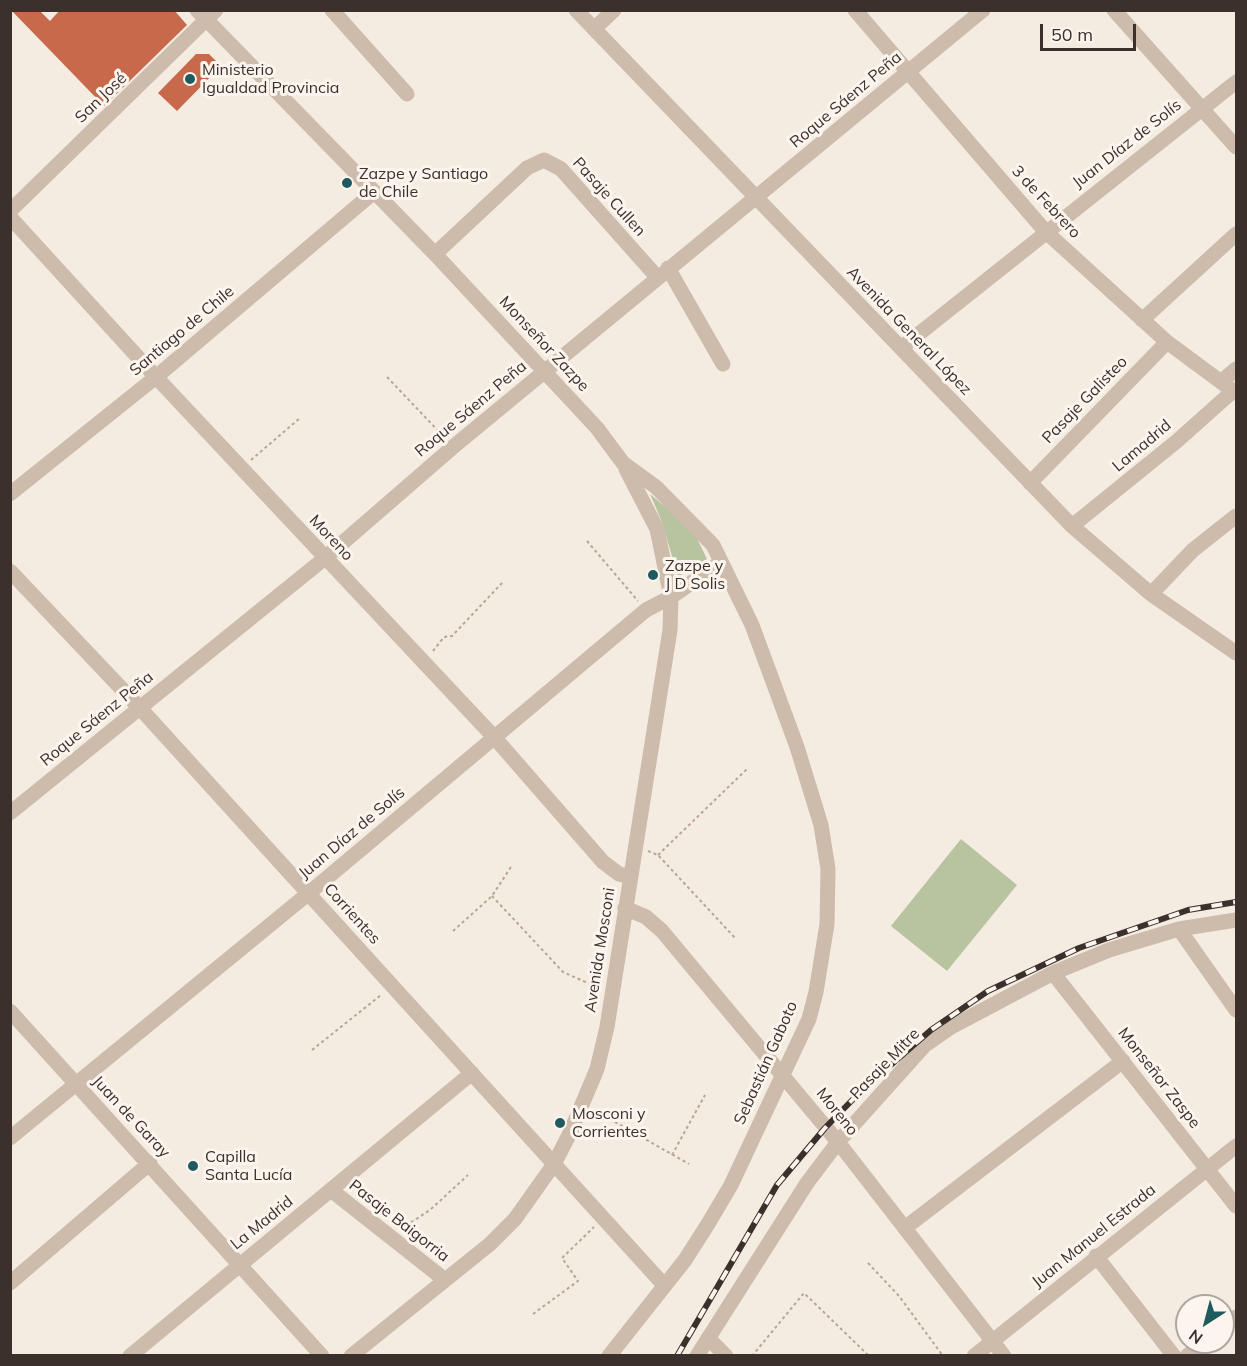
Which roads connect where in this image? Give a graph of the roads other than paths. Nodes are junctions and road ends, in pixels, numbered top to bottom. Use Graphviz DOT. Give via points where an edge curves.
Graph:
graph roads {
  1 [pos="332,10"];
  2 [pos="576,10"];
  3 [pos="614,10"];
  4 [pos="855,10"];
  5 [pos="1114,10"];
  6 [pos="982,11"];
  7 [pos="206,14"];
  8 [pos="594,29"];
  9 [pos="908,72"];
  10 [pos="1236,81"];
  11 [pos="407,94"];
  12 [pos="1202,109"];
  13 [pos="1236,147"];
  14 [pos="374,192"];
  15 [pos="758,198"];
  16 [pos="10,211"];
  17 [pos="10,217"];
  18 [pos="1045,231"];
  19 [pos="1236,234"];
  20 [pos="435,254"];
  21 [pos="663,273"];
  22 [pos="1142,320"];
  23 [pos="1167,342"];
  24 [pos="900,348"];
  25 [pos="723,364"];
  26 [pos="1236,369"];
  27 [pos="544,371"];
  28 [pos="156,377"];
  29 [pos="1230,388"];
  30 [pos="623,463"];
  31 [pos="1029,483"];
  32 [pos="10,494"];
  33 [pos="1236,516"];
  34 [pos="1072,526"];
  35 [pos="325,558"];
  36 [pos="721,562"];
  37 [pos="10,571"];
  38 [pos="1151,594"];
  39 [pos="670,597"];
  40 [pos="1235,649"];
  41 [pos="139,707"];
  42 [pos="494,737"];
  43 [pos="797,747"];
  44 [pos="10,813"];
  45 [pos="630,877"];
  46 [pos="309,893"];
  47 [pos="625,908"];
  48 [pos="1236,920"];
  49 [pos="1179,929"];
  50 [pos="1053,973"];
  51 [pos="1236,1010"];
  52 [pos="10,1011"];
  53 [pos="1123,1061"];
  54 [pos="472,1073"];
  55 [pos="782,1074"];
  56 [pos="76,1084"];
  57 [pos="10,1138"];
  58 [pos="838,1142"];
  59 [pos="1236,1146"];
  60 [pos="150,1163"];
  61 [pos="554,1164"];
  62 [pos="1208,1169"];
  63 [pos="331,1190"];
  64 [pos="1236,1206"];
  65 [pos="906,1227"];
  66 [pos="1096,1256"];
  67 [pos="240,1264"];
  68 [pos="445,1280"];
  69 [pos="10,1283"];
  70 [pos="663,1284"];
  71 [pos="708,1338"];
  72 [pos="993,1341"];
  73 [pos="130,1356"];
  74 [pos="322,1356"];
  75 [pos="351,1356"];
  76 [pos="609,1356"];
  77 [pos="697,1356"];
  78 [pos="726,1356"];
  79 [pos="974,1356"];
  80 [pos="1004,1356"];
  81 [pos="1174,1356"];
  1 -- 11 [label="street"];
  2 -- 8 [label="street, Avenida General López"];
  3 -- 8 [label="street"];
  4 -- 9 [label="street, 3 de Febrero"];
  5 -- 12 [label="street"];
  6 -- 9 [label="street, Roque Sáenz Peña"];
  7 -- 14 [label="street, Monseñor Zazpe"];
  7 -- 16 [label="street, San José"];
  8 -- 15 [label="street, Avenida General López"];
  9 -- 15 [label="street, Roque Sáenz Peña"];
  9 -- 18 [label="street, 3 de Febrero"];
  10 -- 12 [label="street, Juan Díaz de Solís"];
  12 -- 13 [label="street"];
  12 -- 18 [label="street, Juan Díaz de Solís"];
  14 -- 20 [label="street, Monseñor Zazpe"];
  14 -- 28 [label="street, Santiago de Chile"];
  15 -- 21 [label="street, Roque Sáenz Peña"];
  15 -- 24 [label="street, Avenida General López"];
  17 -- 28 [label="street, Moreno"];
  18 -- 22 [label="street, 3 de Febrero"];
  18 -- 24 [label="street, Juan Díaz de Solís"];
  19 -- 22 [label="street"];
  20 -- 21 [label="street, Pasaje Cullen" via="527,168 544,160 561,169"];
  20 -- 27 [label="street, Monseñor Zazpe"];
  21 -- 25 [label="street, Pasaje Cullen"];
  21 -- 27 [label="street, Roque Sáenz Peña"];
  22 -- 23 [label="street, 3 de Febrero"];
  23 -- 29 [label="street, 3 de Febrero"];
  23 -- 31 [label="street, Pasaje Galisteo"];
  24 -- 31 [label="street, Avenida General López"];
  26 -- 29 [label="street, Lamadrid"];
  27 -- 30 [label="street, Monseñor Zazpe" via="597,428"];
  27 -- 35 [label="street, Roque Sáenz Peña"];
  28 -- 32 [label="street, Santiago de Chile"];
  28 -- 35 [label="street, Moreno"];
  29 -- 34 [label="street, Lamadrid" via="1177,441"];
  30 -- 36 [label="street, Monseñor Zazpe" via="656,487 698,528"];
  30 -- 39 [label="street, Avenida Mosconi" via="657,529"];
  31 -- 34 [label="street, Avenida General López"];
  33 -- 38 [label="street" via="1193,550"];
  34 -- 38 [label="street, Avenida General López"];
  35 -- 41 [label="street, Roque Sáenz Peña"];
  35 -- 42 [label="street, Moreno"];
  36 -- 39 [label="street, Juan Díaz de Solís"];
  36 -- 43 [label="street, Monseñor Zazpe" via="752,625"];
  37 -- 41 [label="street, Corrientes"];
  38 -- 40 [label="street, Avenida General López"];
  39 -- 42 [label="street, Juan Díaz de Solís" via="646,610"];
  39 -- 45 [label="street, Avenida Mosconi" via="666,658"];
  41 -- 44 [label="street, Roque Sáenz Peña"];
  41 -- 46 [label="street, Corrientes"];
  42 -- 45 [label="street, Moreno" via="603,862"];
  42 -- 46 [label="street, Juan Díaz de Solís"];
  43 -- 55 [label="street, Sebastián Gaboto" via="821,825 828,869 827,924 809,1020"];
  45 -- 47 [label="street, Avenida Mosconi"];
  46 -- 54 [label="street, Corrientes"];
  46 -- 56 [label="street, Juan Díaz de Solís"];
  47 -- 55 [label="street, Moreno" via="646,916 662,931"];
  47 -- 61 [label="street, Avenida Mosconi" via="597,1069"];
  48 -- 49 [label="street, Pasaje Mitre"];
  49 -- 50 [label="street, Pasaje Mitre" via="1142,938"];
  49 -- 51 [label="street"];
  50 -- 53 [label="street, Monseñor Zaspe"];
  50 -- 58 [label="street, Pasaje Mitre" via="925,1045"];
  52 -- 56 [label="street, Juan de Garay"];
  53 -- 62 [label="street, Monseñor Zaspe"];
  53 -- 65 [label="street"];
  54 -- 61 [label="street, Corrientes"];
  54 -- 63 [label="street, La Madrid"];
  55 -- 58 [label="street, Moreno"];
  55 -- 70 [label="street, Sebastián Gaboto" via="725,1194 685,1260"];
  56 -- 57 [label="street, Juan Díaz de Solís"];
  56 -- 60 [label="street, Juan de Garay"];
  58 -- 65 [label="street, Moreno"];
  58 -- 71 [label="street, Pasaje Mitre"];
  59 -- 62 [label="street, Juan Manuel Estrada"];
  60 -- 67 [label="street, Juan de Garay"];
  60 -- 69 [label="street"];
  61 -- 68 [label="street, Avenida Mosconi" via="515,1219"];
  61 -- 70 [label="street, Corrientes"];
  62 -- 64 [label="street, Monseñor Zaspe"];
  62 -- 66 [label="street, Juan Manuel Estrada"];
  63 -- 67 [label="street, La Madrid"];
  63 -- 68 [label="street, Pasaje Baigorria"];
  65 -- 72 [label="street, Moreno"];
  66 -- 72 [label="street, Juan Manuel Estrada"];
  66 -- 81 [label="street"];
  67 -- 73 [label="street, La Madrid"];
  67 -- 74 [label="street, Juan de Garay"];
  68 -- 75 [label="street, Avenida Mosconi"];
  70 -- 76 [label="street, Sebastián Gaboto"];
  71 -- 77 [label="street, Pasaje Mitre"];
  71 -- 78 [label="street"];
  72 -- 79 [label="street, Juan Manuel Estrada"];
  72 -- 80 [label="street, Moreno"];
}
